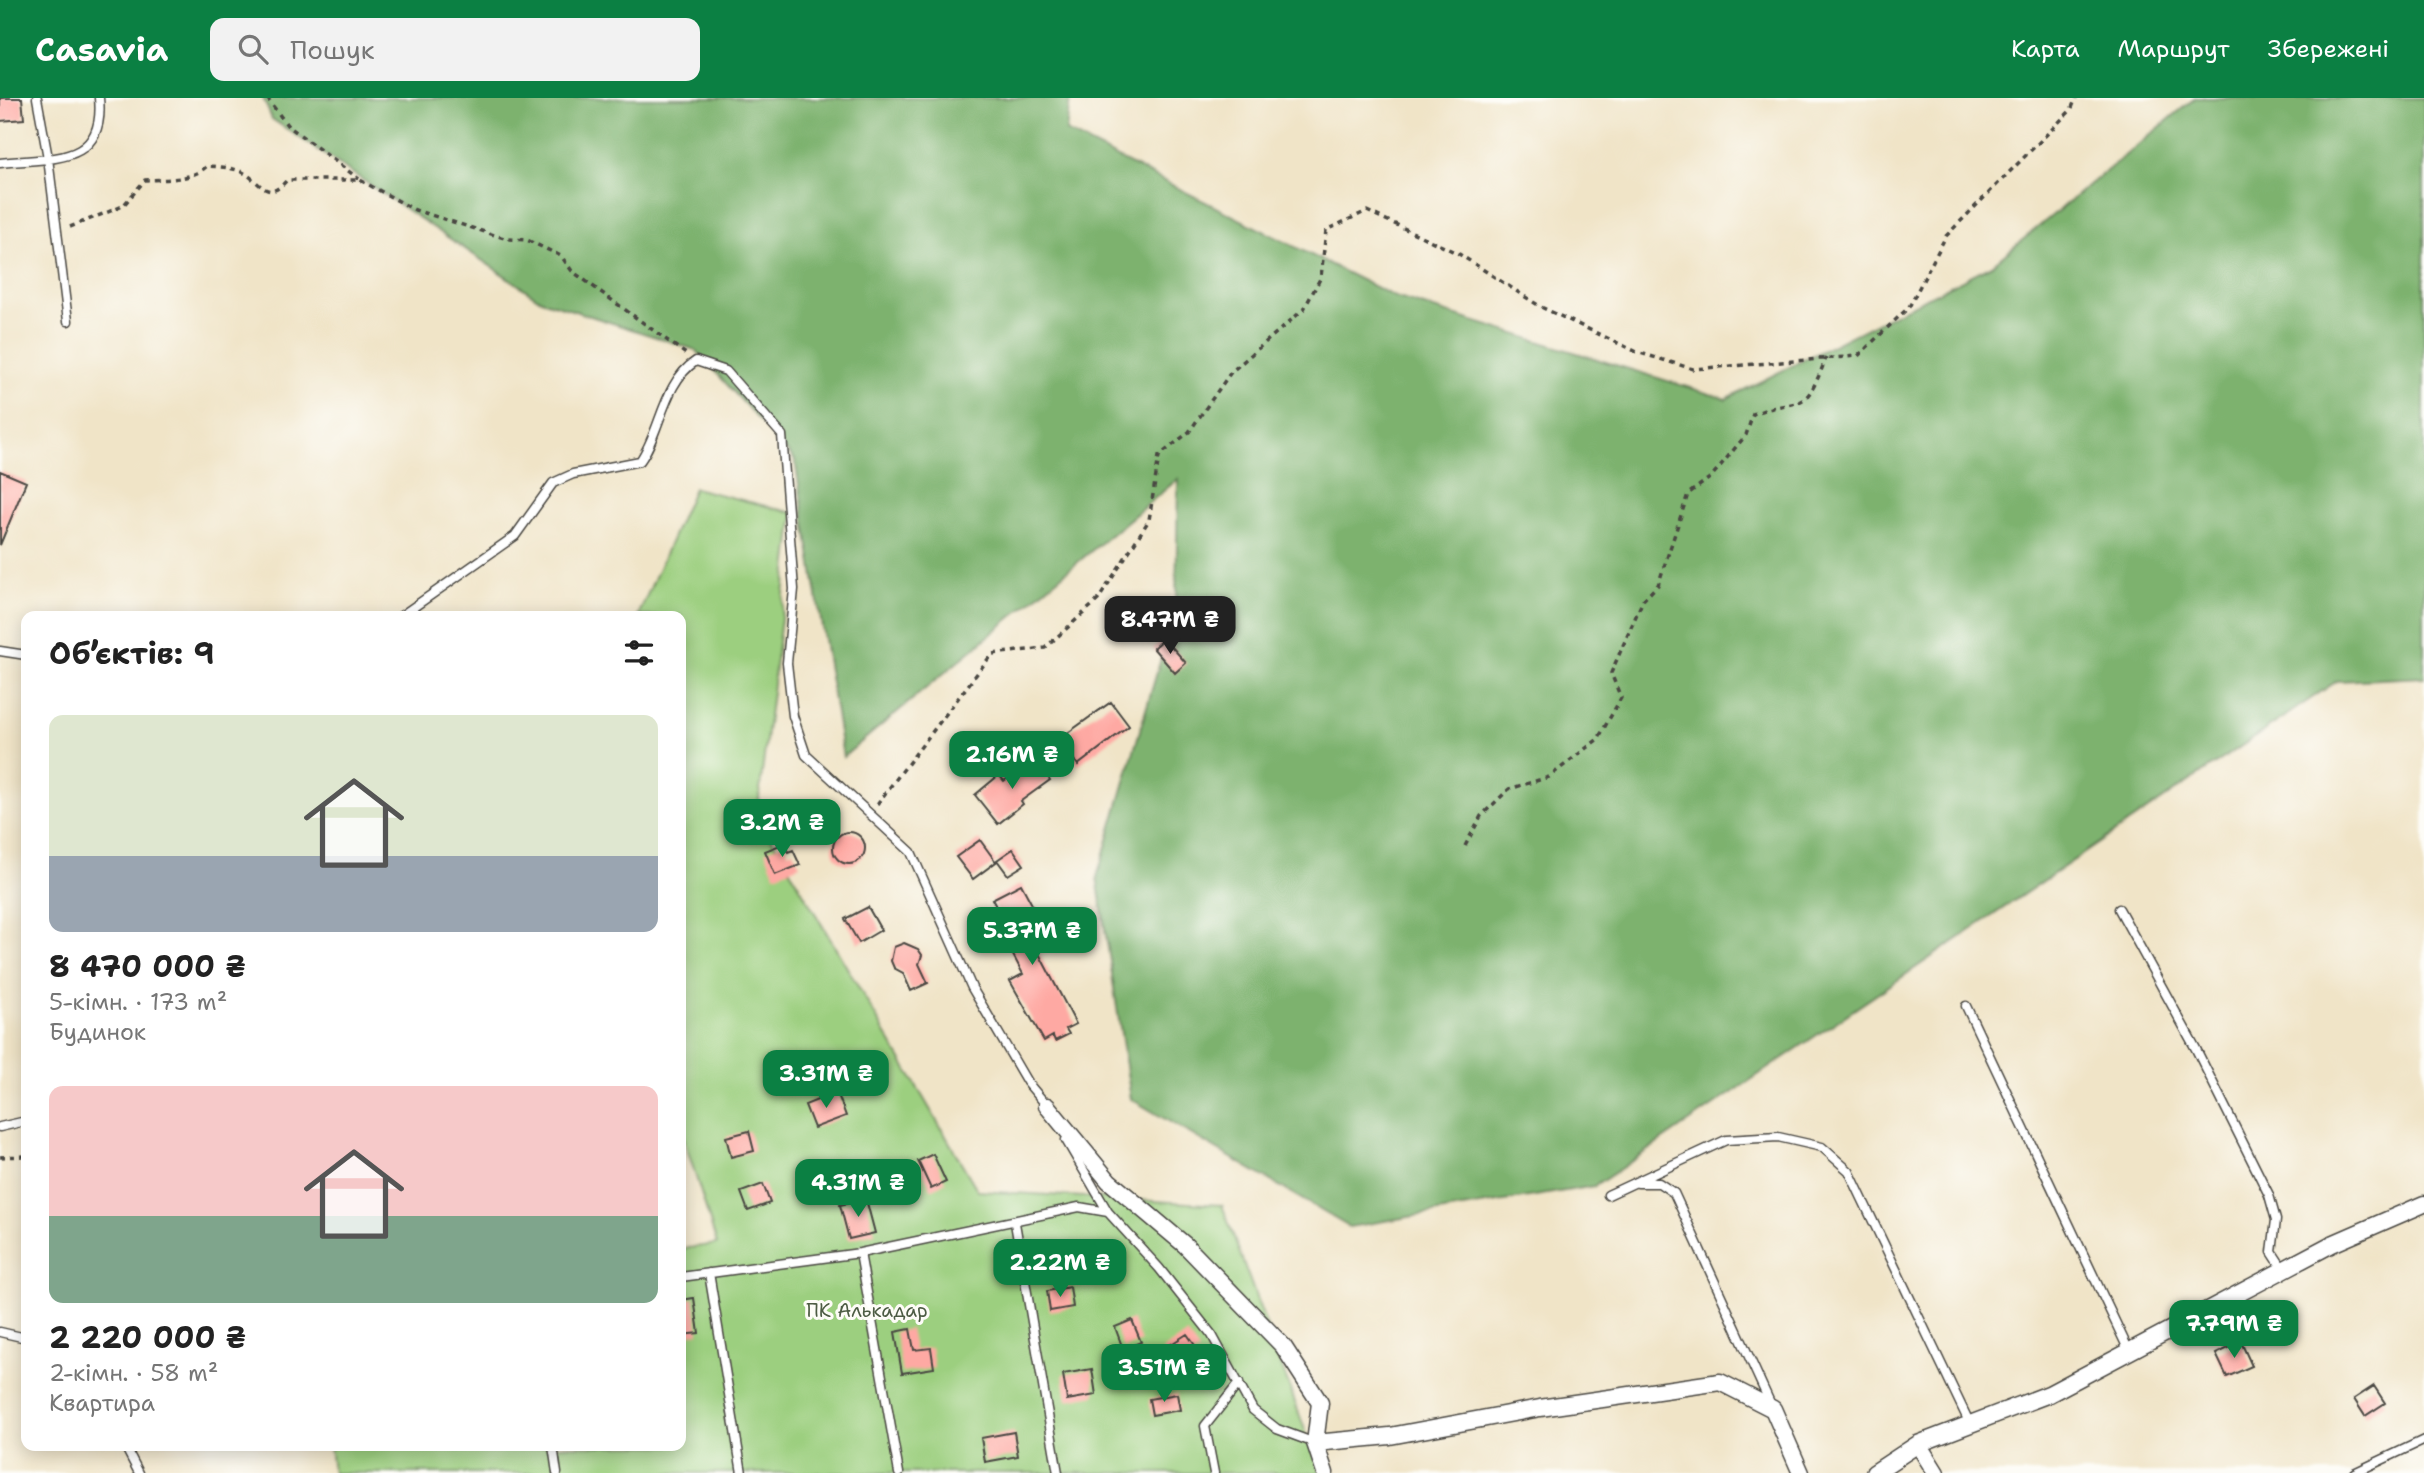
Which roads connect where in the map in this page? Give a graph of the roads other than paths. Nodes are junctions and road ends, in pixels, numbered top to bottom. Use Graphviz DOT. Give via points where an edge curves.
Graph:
graph roads {
  1 [pos="37,98"];
  2 [pos="99,98"];
  3 [pos="48,158"];
  4 [pos="0,163"];
  5 [pos="68,321"];
  6 [pos="408,611"];
  7 [pos="0,652"];
  8 [pos="21,654"];
  9 [pos="2119,909"];
  10 [pos="1966,1006"];
  11 [pos="1047,1106"];
  12 [pos="21,1122"];
  13 [pos="0,1127"];
  14 [pos="1633,1183"];
  15 [pos="1608,1195"];
  16 [pos="2424,1204"];
  17 [pos="1108,1212"];
  18 [pos="1015,1223"];
  19 [pos="860,1253"];
  20 [pos="2283,1269"];
  21 [pos="709,1273"];
  22 [pos="686,1276"];
  23 [pos="0,1332"];
  24 [pos="21,1337"];
  25 [pos="2129,1352"];
  26 [pos="1239,1383"];
  27 [pos="1773,1409"];
  28 [pos="1970,1424"];
  29 [pos="2424,1440"];
  30 [pos="1315,1443"];
  31 [pos="1918,1444"];
  32 [pos="128,1451"];
  33 [pos="554,1451"];
  34 [pos="139,1473"];
  35 [pos="556,1473"];
  36 [pos="742,1473"];
  37 [pos="899,1473"];
  38 [pos="1058,1473"];
  39 [pos="1214,1473"];
  40 [pos="1325,1473"];
  41 [pos="1801,1473"];
  42 [pos="1874,1473"];
  43 [pos="1936,1473"];
  44 [pos="2354,1473"];
  1 -- 3 [label="lane"];
  2 -- 3 [label="lane" via="96,133 90,145 78,155"];
  3 -- 4 [label="lane"];
  3 -- 5 [label="lane"];
  6 -- 11 [label="lane" via="515,536 553,483 573,474 640,461 684,369 696,361 726,371 782,435 794,589 787,663 793,716 806,755 911,852 972,988 1027,1082"];
  7 -- 8 [label="lane"];
  9 -- 20 [label="lane" via="2269,1195 2276,1220 2272,1252"];
  10 -- 25 [label="lane"];
  11 -- 17 [label="lane"];
  11 -- 30 [label="street" via="1109,1181 1185,1245 1283,1346 1320,1403"];
  12 -- 13 [label="lane"];
  14 -- 15 [label="lane"];
  14 -- 27 [label="lane" via="1659,1183 1674,1193"];
  14 -- 28 [label="lane" via="1726,1140 1778,1137 1822,1147 1849,1171"];
  16 -- 20 [label="street"];
  17 -- 18 [label="lane" via="1079,1207"];
  17 -- 26 [label="lane" via="1212,1335"];
  18 -- 19 [label="lane"];
  18 -- 38 [label="lane"];
  19 -- 21 [label="lane"];
  19 -- 37 [label="lane"];
  20 -- 25 [label="street"];
  21 -- 22 [label="lane"];
  21 -- 36 [label="lane"];
  23 -- 24 [label="lane"];
  25 -- 28 [label="street" via="2049,1394"];
  26 -- 30 [label="lane" via="1253,1410 1277,1429"];
  26 -- 39 [label="lane" via="1205,1426"];
  27 -- 30 [label="street" via="1720,1382 1390,1436"];
  27 -- 41 [label="street"];
  28 -- 31 [label="street"];
  29 -- 44 [label="lane"];
  30 -- 40 [label="street"];
  31 -- 42 [label="street"];
  31 -- 43 [label="street"];
  32 -- 34 [label="lane"];
  33 -- 35 [label="lane"];
}
